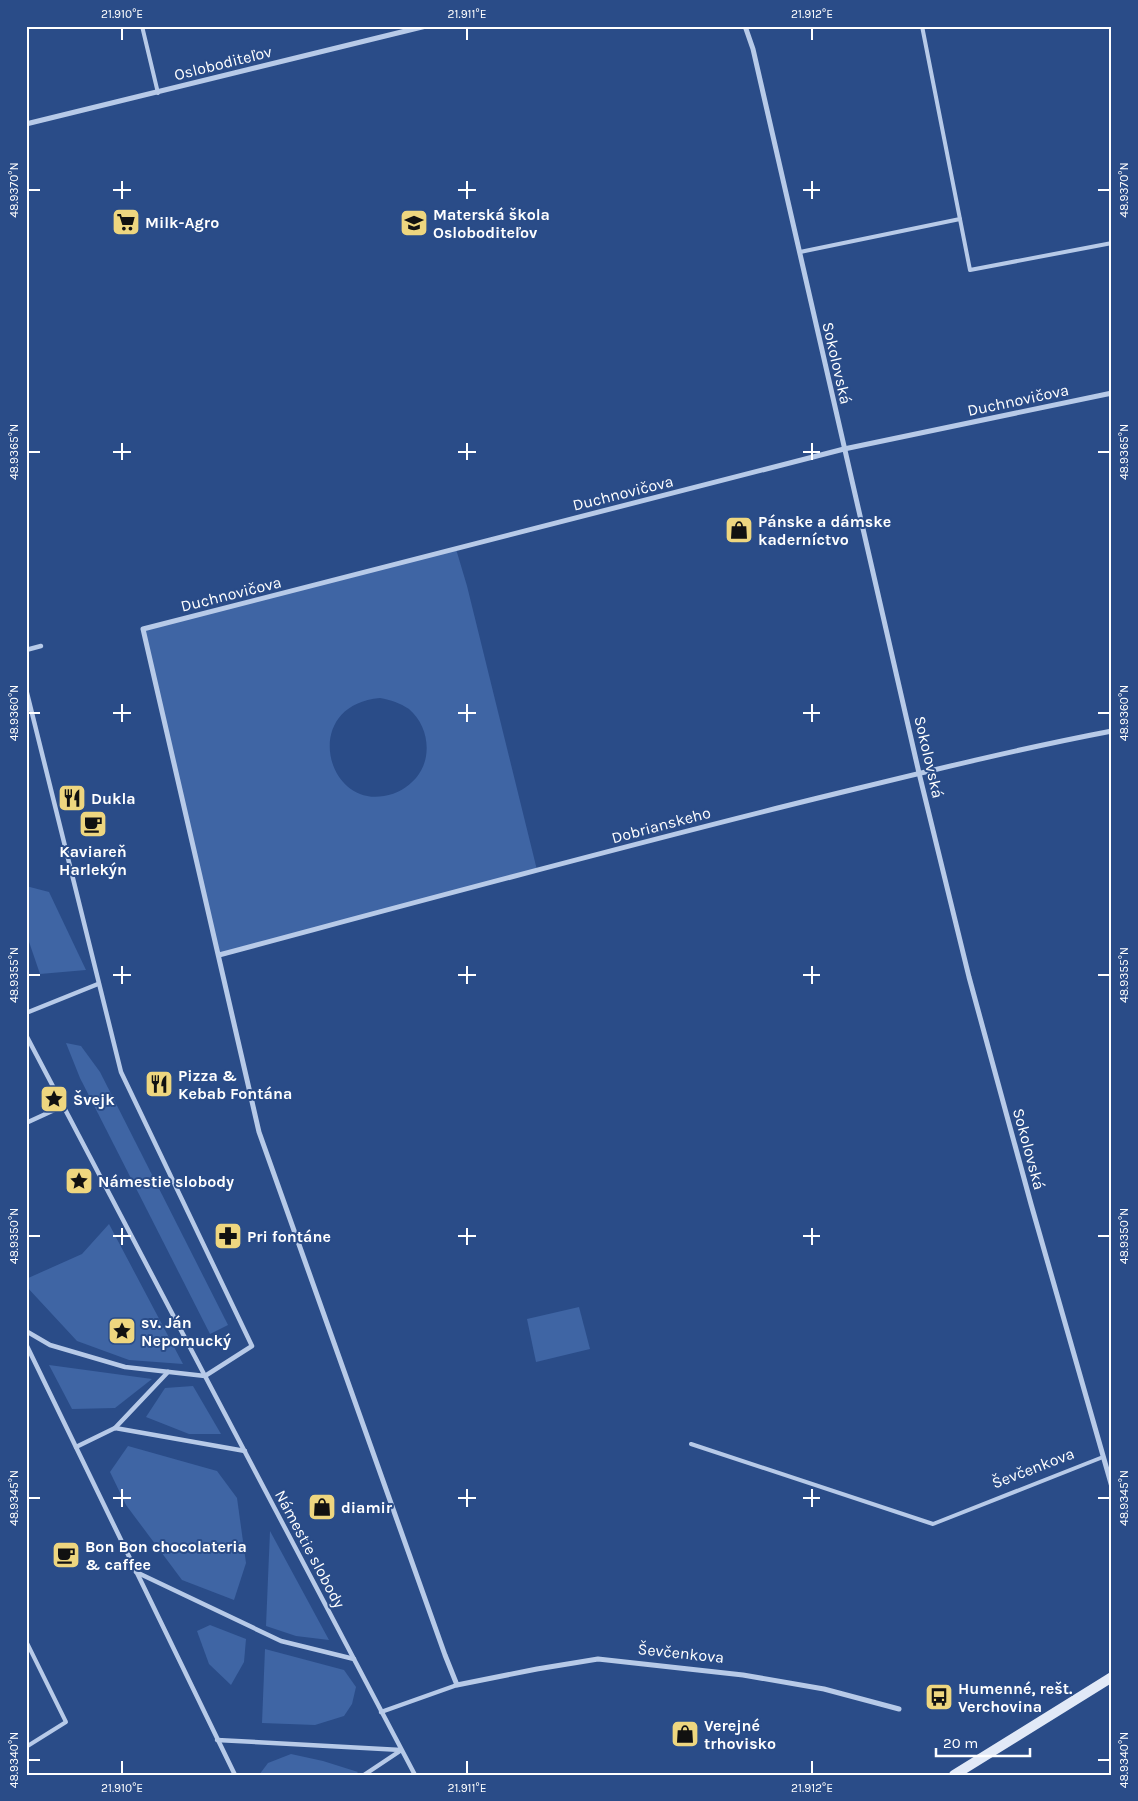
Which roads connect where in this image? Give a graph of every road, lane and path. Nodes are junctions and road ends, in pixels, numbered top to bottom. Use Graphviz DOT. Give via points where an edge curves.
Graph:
graph roads {
  1 [pos="142,26"];
  2 [pos="426,26"];
  3 [pos="745,26"];
  4 [pos="922,26"];
  5 [pos="158,92"];
  6 [pos="26,124"];
  7 [pos="960,219"];
  8 [pos="1112,243"];
  9 [pos="800,252"];
  10 [pos="1112,393"];
  11 [pos="844,449"];
  12 [pos="41,646"];
  13 [pos="26,650"];
  14 [pos="26,689"];
  15 [pos="1112,731"];
  16 [pos="919,773"];
  17 [pos="219,955"];
  18 [pos="98,984"];
  19 [pos="26,1013"];
  20 [pos="26,1035"];
  21 [pos="63,1106"];
  22 [pos="26,1123"];
  23 [pos="26,1331"];
  24 [pos="26,1344"];
  25 [pos="168,1372"];
  26 [pos="205,1376"];
  27 [pos="115,1428"];
  28 [pos="691,1444"];
  29 [pos="76,1447"];
  30 [pos="245,1451"];
  31 [pos="1103,1457"];
  32 [pos="1112,1488"];
  33 [pos="136,1572"];
  34 [pos="26,1641"];
  35 [pos="354,1659"];
  36 [pos="1112,1677"];
  37 [pos="457,1685"];
  38 [pos="899,1710"];
  39 [pos="382,1712"];
  40 [pos="217,1740"];
  41 [pos="26,1747"];
  42 [pos="402,1750"];
  43 [pos="235,1775"];
  44 [pos="364,1775"];
  45 [pos="414,1775"];
  46 [pos="954,1775"];
  1 -- 5 [label="lane"];
  2 -- 5 [label="street, Osloboditeľov"];
  3 -- 9 [label="street, Sokolovská"];
  4 -- 7 [label="lane"];
  5 -- 6 [label="street, Osloboditeľov"];
  7 -- 8 [label="lane" via="970,270"];
  7 -- 9 [label="lane"];
  9 -- 11 [label="street, Sokolovská"];
  10 -- 11 [label="street, Duchnovičova"];
  11 -- 16 [label="street, Sokolovská"];
  11 -- 17 [label="street, Duchnovičova" via="143,629"];
  12 -- 13 [label="street"];
  14 -- 18 [label="street"];
  15 -- 16 [label="street, Dobrianskeho"];
  16 -- 17 [label="street, Dobrianskeho"];
  16 -- 31 [label="street, Sokolovská" via="969,977"];
  17 -- 37 [label="street" via="259,1132"];
  18 -- 19 [label="street"];
  18 -- 26 [label="street" via="121,1072 252,1346"];
  20 -- 21 [label="street, Námestie slobody"];
  21 -- 22 [label="street"];
  21 -- 26 [label="street, Námestie slobody"];
  23 -- 25 [label="street" via="50,1345 125,1367"];
  24 -- 29 [label="street"];
  25 -- 26 [label="street"];
  25 -- 27 [label="street"];
  26 -- 30 [label="street, Námestie slobody"];
  27 -- 29 [label="street"];
  27 -- 30 [label="street"];
  28 -- 31 [label="lane, Ševčenkova" via="933,1524"];
  29 -- 33 [label="street"];
  30 -- 35 [label="street, Námestie slobody"];
  31 -- 32 [label="street, Sokolovská"];
  33 -- 35 [label="street" via="281,1641"];
  33 -- 40 [label="street"];
  34 -- 41 [label="lane" via="66,1722"];
  35 -- 39 [label="street, Námestie slobody"];
  36 -- 46 [label="main road"];
  37 -- 38 [label="street, Ševčenkova" via="598,1659 824,1689"];
  37 -- 39 [label="street"];
  39 -- 42 [label="street, Námestie slobody"];
  40 -- 42 [label="street"];
  40 -- 43 [label="street"];
  42 -- 44 [label="street"];
  42 -- 45 [label="street, Námestie slobody"];
}
